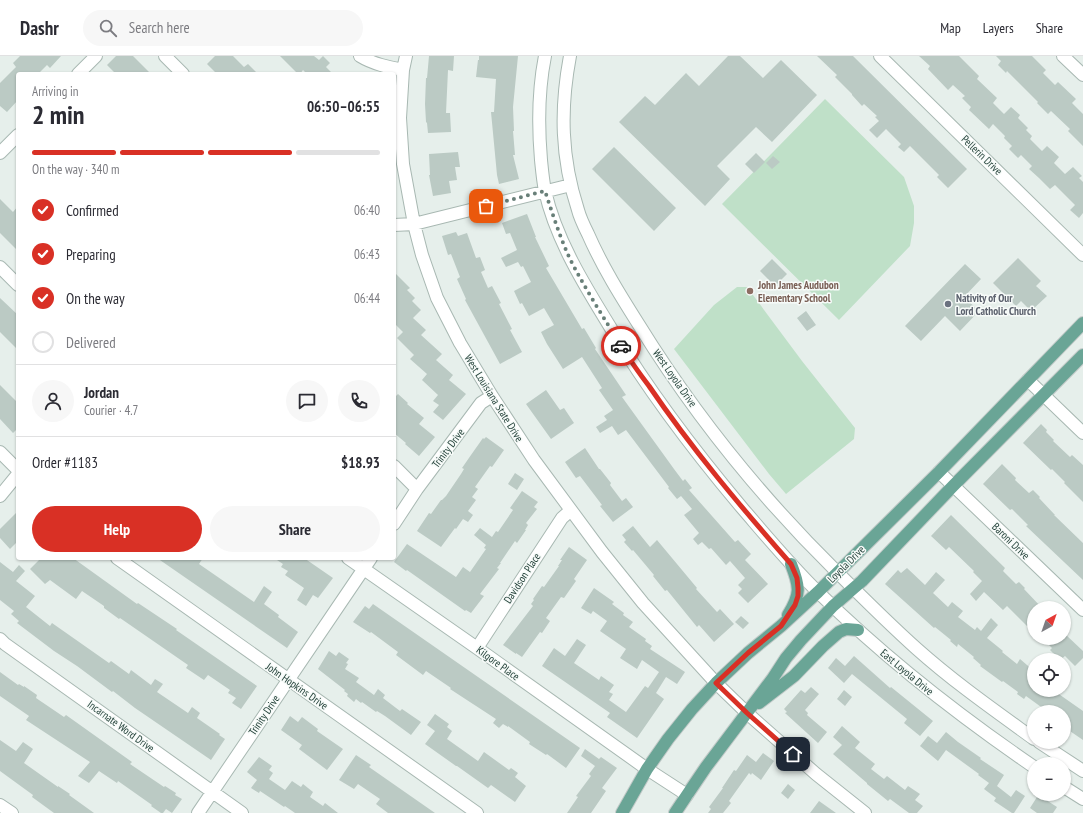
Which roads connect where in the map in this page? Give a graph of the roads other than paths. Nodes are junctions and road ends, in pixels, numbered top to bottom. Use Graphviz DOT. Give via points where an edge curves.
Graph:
graph roads {
  1 [pos="96,56"];
  2 [pos="165,56"];
  3 [pos="360,56"];
  4 [pos="406,56"];
  5 [pos="545,56"];
  6 [pos="570,56"];
  7 [pos="880,56"];
  8 [pos="1064,56"];
  9 [pos="403,70"];
  10 [pos="80,72"];
  11 [pos="181,72"];
  12 [pos="1083,75"];
  13 [pos="16,137"];
  14 [pos="0,153"];
  15 [pos="571,185"];
  16 [pos="545,191"];
  17 [pos="414,224"];
  18 [pos="396,225"];
  19 [pos="1083,255"];
  20 [pos="0,267"];
  21 [pos="16,283"];
  22 [pos="1083,323"];
  23 [pos="1083,356"];
  24 [pos="1028,380"];
  25 [pos="1044,395"];
  26 [pos="492,396"];
  27 [pos="1083,433"];
  28 [pos="0,452"];
  29 [pos="16,468"];
  30 [pos="396,468"];
  31 [pos="939,472"];
  32 [pos="16,476"];
  33 [pos="953,486"];
  34 [pos="417,488"];
  35 [pos="0,496"];
  36 [pos="570,511"];
  37 [pos="396,521"];
  38 [pos="120,560"];
  39 [pos="351,560"];
  40 [pos="370,560"];
  41 [pos="791,564"];
  42 [pos="364,569"];
  43 [pos="837,573"];
  44 [pos="853,589"];
  45 [pos="818,592"];
  46 [pos="833,606"];
  47 [pos="1083,610"];
  48 [pos="781,626"];
  49 [pos="858,630"];
  50 [pos="0,639"];
  51 [pos="477,648"];
  52 [pos="288,680"];
  53 [pos="716,683"];
  54 [pos="747,713"];
  55 [pos="1027,734"];
  56 [pos="1049,749"];
  57 [pos="1027,762"];
  58 [pos="647,769"];
  59 [pos="1083,771"];
  60 [pos="1071,791"];
  61 [pos="212,792"];
  62 [pos="687,794"];
  63 [pos="1083,799"];
  64 [pos="0,805"];
  65 [pos="12,813"];
  66 [pos="198,813"];
  67 [pos="242,813"];
  68 [pos="478,813"];
  69 [pos="622,813"];
  70 [pos="676,813"];
  71 [pos="865,813"];
  1 -- 10 [label="street"];
  2 -- 11 [label="street"];
  3 -- 9 [label="street" via="369,62"];
  4 -- 9 [label="street, West Louisiana State Drive"];
  5 -- 16 [label="street" via="539,99 539,137"];
  6 -- 15 [label="street, West Loyola Drive" via="563,106 566,158"];
  7 -- 19 [label="street, Pellerin Drive"];
  8 -- 12 [label="street"];
  9 -- 17 [label="street, West Louisiana State Drive" via="400,118 403,164"];
  13 -- 14 [label="street"];
  15 -- 16 [label="street"];
  15 -- 43 [label="street, West Loyola Drive" via="578,212 608,276 681,389 751,479"];
  16 -- 17 [label="street"];
  16 -- 41 [label="street" via="571,260 625,352 692,446"];
  17 -- 18 [label="street"];
  17 -- 26 [label="street, West Louisiana State Drive" via="437,298"];
  20 -- 21 [label="street"];
  22 -- 24 [label="main road, Loyola Drive"];
  23 -- 25 [label="main road, Loyola Drive"];
  24 -- 25 [label="street"];
  24 -- 31 [label="main road, Loyola Drive"];
  25 -- 27 [label="street"];
  25 -- 33 [label="main road, Loyola Drive"];
  26 -- 34 [label="street, Trinity Drive" via="481,403"];
  26 -- 36 [label="street, West Louisiana State Drive"];
  28 -- 29 [label="street"];
  30 -- 34 [label="street"];
  31 -- 33 [label="street, Baroni Drive"];
  31 -- 43 [label="main road, Loyola Drive"];
  32 -- 35 [label="street"];
  33 -- 44 [label="main road, Loyola Drive"];
  33 -- 47 [label="street, Baroni Drive"];
  34 -- 37 [label="street, Trinity Drive"];
  36 -- 51 [label="street, Davidson Place" via="562,518"];
  36 -- 53 [label="street, West Louisiana State Drive" via="643,603"];
  38 -- 52 [label="street, John Hopkins Drive"];
  39 -- 42 [label="street, Kilgore Place"];
  40 -- 42 [label="street, Trinity Drive"];
  41 -- 45 [label="street, East Loyola Drive"];
  41 -- 48 [label="main road" via="797,578 798,596"];
  42 -- 51 [label="street, Kilgore Place"];
  42 -- 52 [label="street, Trinity Drive"];
  43 -- 44 [label="street"];
  43 -- 45 [label="main road, Loyola Drive"];
  44 -- 46 [label="main road, Loyola Drive"];
  44 -- 55 [label="street" via="918,650 969,692"];
  45 -- 46 [label="street, East Loyola Drive"];
  45 -- 48 [label="main road, Loyola Drive"];
  46 -- 49 [label="street, East Loyola Drive"];
  46 -- 54 [label="main road, Loyola Drive" via="800,640"];
  48 -- 53 [label="main road, Loyola Drive"];
  49 -- 54 [label="main road" via="846,629 839,632 794,676"];
  49 -- 57 [label="street, East Loyola Drive" via="951,707"];
  50 -- 61 [label="street, Incarnate Word Drive"];
  51 -- 58 [label="street, Kilgore Place"];
  52 -- 61 [label="street, Trinity Drive"];
  52 -- 68 [label="street, John Hopkins Drive"];
  53 -- 54 [label="street, West Louisiana State Drive"];
  53 -- 58 [label="main road, Loyola Drive" via="692,709"];
  54 -- 62 [label="main road, Loyola Drive"];
  54 -- 71 [label="street, West Louisiana State Drive"];
  56 -- 59 [label="street"];
  58 -- 62 [label="street, Kilgore Place"];
  58 -- 69 [label="main road, Loyola Drive"];
  60 -- 63 [label="street"];
  61 -- 66 [label="street, Trinity Drive"];
  61 -- 67 [label="street, Incarnate Word Drive"];
  62 -- 70 [label="main road, Loyola Drive"];
  64 -- 65 [label="street"];
}
